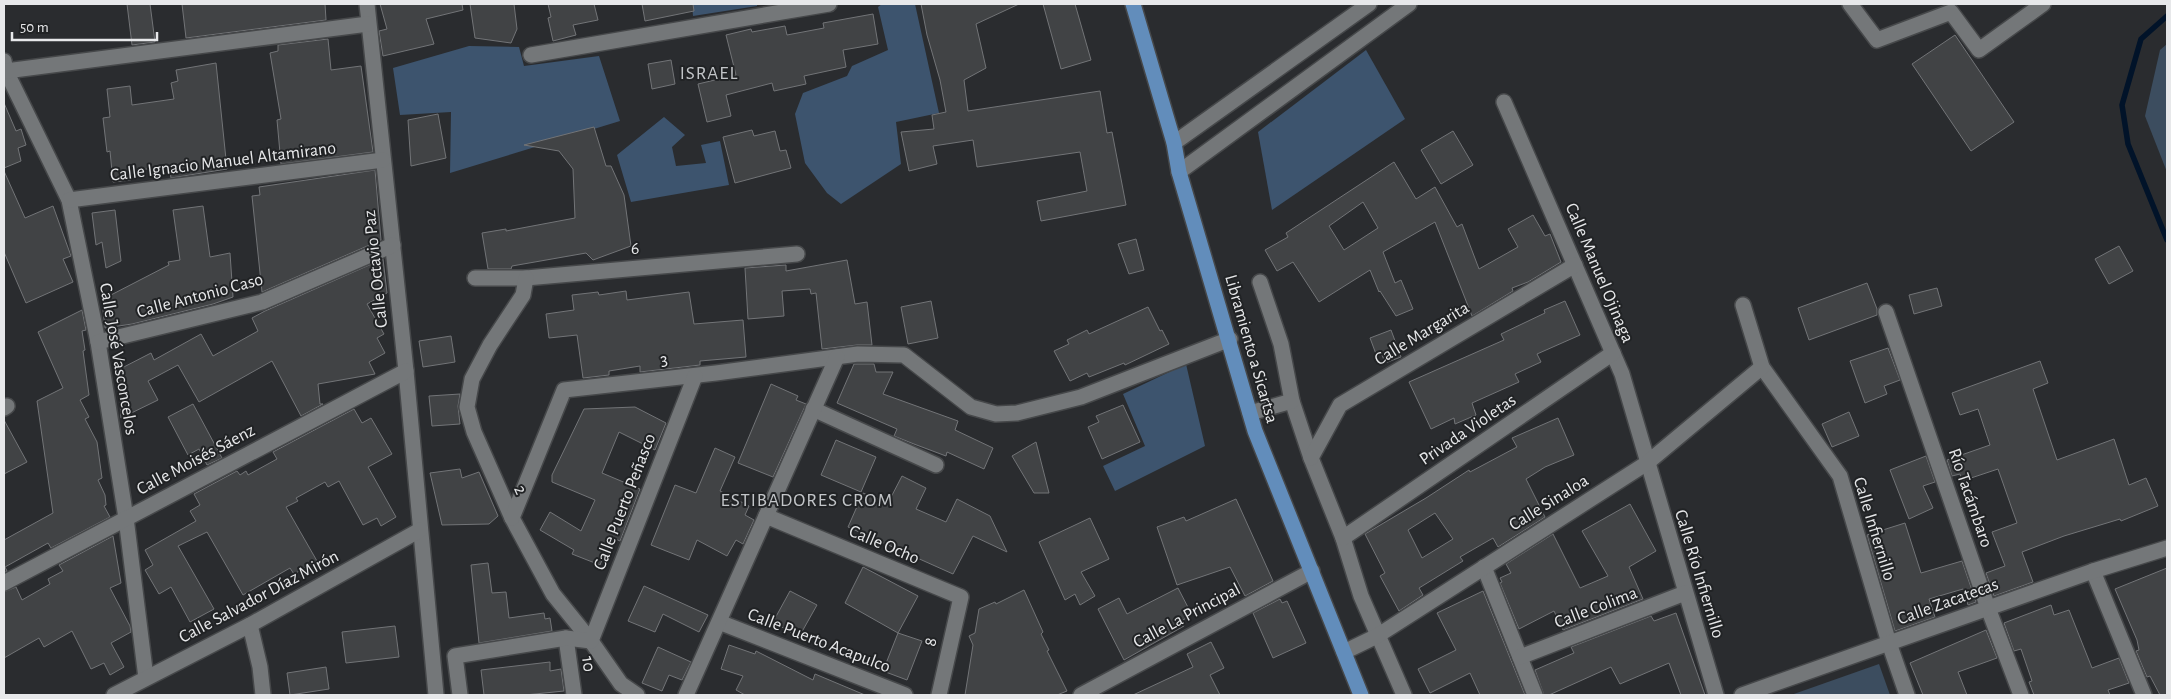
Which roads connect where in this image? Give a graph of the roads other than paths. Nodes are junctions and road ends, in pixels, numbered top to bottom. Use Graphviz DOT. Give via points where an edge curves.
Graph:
graph roads {
  1 [pos="367,4"];
  2 [pos="829,4"];
  3 [pos="1133,4"];
  4 [pos="1369,4"];
  5 [pos="1409,4"];
  6 [pos="1850,4"];
  7 [pos="2043,4"];
  8 [pos="368,24"];
  9 [pos="531,55"];
  10 [pos="5,66"];
  11 [pos="1504,102"];
  12 [pos="1174,143"];
  13 [pos="383,160"];
  14 [pos="1179,172"];
  15 [pos="69,200"];
  16 [pos="393,245"];
  17 [pos="798,254"];
  18 [pos="1575,265"];
  19 [pos="475,278"];
  20 [pos="526,278"];
  21 [pos="1260,282"];
  22 [pos="1743,305"];
  23 [pos="1886,312"];
  24 [pos="1230,339"];
  25 [pos="98,342"];
  26 [pos="1613,353"];
  27 [pos="837,357"];
  28 [pos="1762,367"];
  29 [pos="406,371"];
  30 [pos="694,376"];
  31 [pos="1292,401"];
  32 [pos="813,409"];
  33 [pos="1250,413"];
  34 [pos="1311,458"];
  35 [pos="1647,463"];
  36 [pos="936,465"];
  37 [pos="766,516"];
  38 [pos="126,518"];
  39 [pos="512,518"];
  40 [pos="420,530"];
  41 [pos="1344,538"];
  42 [pos="2167,548"];
  43 [pos="1484,567"];
  44 [pos="1312,570"];
  45 [pos="2093,571"];
  46 [pos="4,583"];
  47 [pos="1686,593"];
  48 [pos="961,597"];
  49 [pos="1988,608"];
  50 [pos="719,622"];
  51 [pos="250,625"];
  52 [pos="1377,636"];
  53 [pos="566,638"];
  54 [pos="591,641"];
  55 [pos="1889,643"];
  56 [pos="1344,652"];
  57 [pos="1520,657"];
  58 [pos="146,678"];
  59 [pos="114,695"];
  60 [pos="263,695"];
  61 [pos="436,695"];
  62 [pos="460,695"];
  63 [pos="574,695"];
  64 [pos="637,695"];
  65 [pos="686,695"];
  66 [pos="905,695"];
  67 [pos="939,695"];
  68 [pos="1081,695"];
  69 [pos="1361,695"];
  70 [pos="1404,695"];
  71 [pos="1535,695"];
  72 [pos="1716,695"];
  73 [pos="1742,695"];
  74 [pos="1907,695"];
  75 [pos="2021,695"];
  76 [pos="2144,695"];
  1 -- 8 [label="street, Calle Octavio Paz"];
  2 -- 9 [label="street"];
  3 -- 12 [label="main road, Libramiento a Sicartsa"];
  4 -- 12 [label="street"];
  5 -- 14 [label="street"];
  6 -- 7 [label="street" via="1877,40 1951,12 1978,50"];
  8 -- 10 [label="street"];
  8 -- 13 [label="street, Calle Octavio Paz"];
  10 -- 15 [label="street, Calle José Vasconcelos"];
  11 -- 18 [label="street, Calle Manuel Ojinaga"];
  12 -- 14 [label="main road, Libramiento a Sicartsa"];
  13 -- 15 [label="street, Calle Ignacio Manuel Altamirano"];
  13 -- 16 [label="street, Calle Octavio Paz"];
  14 -- 24 [label="main road, Libramiento a Sicartsa"];
  15 -- 25 [label="street, Calle José Vasconcelos"];
  16 -- 25 [label="street, Calle Antonio Caso" via="262,302"];
  16 -- 29 [label="street, Calle Octavio Paz"];
  17 -- 20 [label="street, 6"];
  18 -- 26 [label="street, Calle Manuel Ojinaga"];
  18 -- 34 [label="street, Calle Margarita" via="1340,405"];
  19 -- 20 [label="street, 6"];
  20 -- 39 [label="street, 2" via="523,295 472,379 467,407 474,432"];
  21 -- 31 [label="street" via="1287,371"];
  22 -- 28 [label="street, Calle Infiernillo"];
  23 -- 49 [label="street, Río Tacámbaro"];
  24 -- 27 [label="street, 3" via="1081,398 1017,414 996,414 971,407 904,355"];
  24 -- 33 [label="main road, Libramiento a Sicartsa"];
  25 -- 38 [label="street, Calle José Vasconcelos"];
  26 -- 35 [label="street, Calle Manuel Ojinaga"];
  26 -- 41 [label="street, Privada Violetas"];
  27 -- 30 [label="street, 3"];
  27 -- 32 [label="street"];
  28 -- 35 [label="street, Calle Sinaloa"];
  28 -- 55 [label="street, Calle Infiernillo" via="1840,476"];
  29 -- 38 [label="street, Calle Moisés Sáenz"];
  29 -- 40 [label="street, Calle Octavio Paz"];
  30 -- 39 [label="street, 3" via="564,390"];
  30 -- 54 [label="street, Calle Puerto Peñasco"];
  31 -- 33 [label="street"];
  31 -- 34 [label="street"];
  32 -- 36 [label="street"];
  32 -- 37 [label="street"];
  33 -- 44 [label="main road, Libramiento a Sicartsa"];
  34 -- 41 [label="street"];
  35 -- 43 [label="street, Calle Sinaloa"];
  35 -- 47 [label="street, Calle Río Infiernillo"];
  37 -- 48 [label="street, Calle Ocho"];
  37 -- 50 [label="street"];
  38 -- 46 [label="street, Calle Moisés Sáenz"];
  38 -- 58 [label="street, Calle José Vasconcelos"];
  39 -- 54 [label="street, 2" via="553,594"];
  40 -- 51 [label="street, Calle Salvador Díaz Mirón"];
  40 -- 61 [label="street, Calle Octavio Paz"];
  41 -- 52 [label="street"];
  42 -- 45 [label="street, Calle Zacatecas"];
  43 -- 52 [label="street, Calle Sinaloa"];
  43 -- 57 [label="street"];
  44 -- 56 [label="main road, Libramiento a Sicartsa"];
  44 -- 68 [label="street, Calle La Principal"];
  45 -- 49 [label="street, Calle Zacatecas"];
  45 -- 76 [label="street"];
  47 -- 57 [label="street, Calle Colima"];
  47 -- 72 [label="street, Calle Río Infiernillo"];
  48 -- 67 [label="street, 8"];
  49 -- 55 [label="street, Calle Zacatecas"];
  49 -- 75 [label="street, Río Tacámbaro"];
  50 -- 65 [label="street"];
  50 -- 66 [label="street, Calle Puerto Acapulco"];
  51 -- 58 [label="street, Calle Salvador Díaz Mirón"];
  51 -- 60 [label="street"];
  52 -- 56 [label="street, Calle Sinaloa"];
  52 -- 70 [label="street"];
  53 -- 54 [label="street"];
  53 -- 62 [label="street" via="455,656"];
  53 -- 63 [label="street, 10"];
  54 -- 64 [label="street, 2" via="621,684"];
  55 -- 73 [label="street, Calle Zacatecas"];
  55 -- 74 [label="street, Calle Infiernillo"];
  56 -- 69 [label="main road, Libramiento a Sicartsa"];
  57 -- 71 [label="street"];
  58 -- 59 [label="street, Calle Salvador Díaz Mirón"];
}
